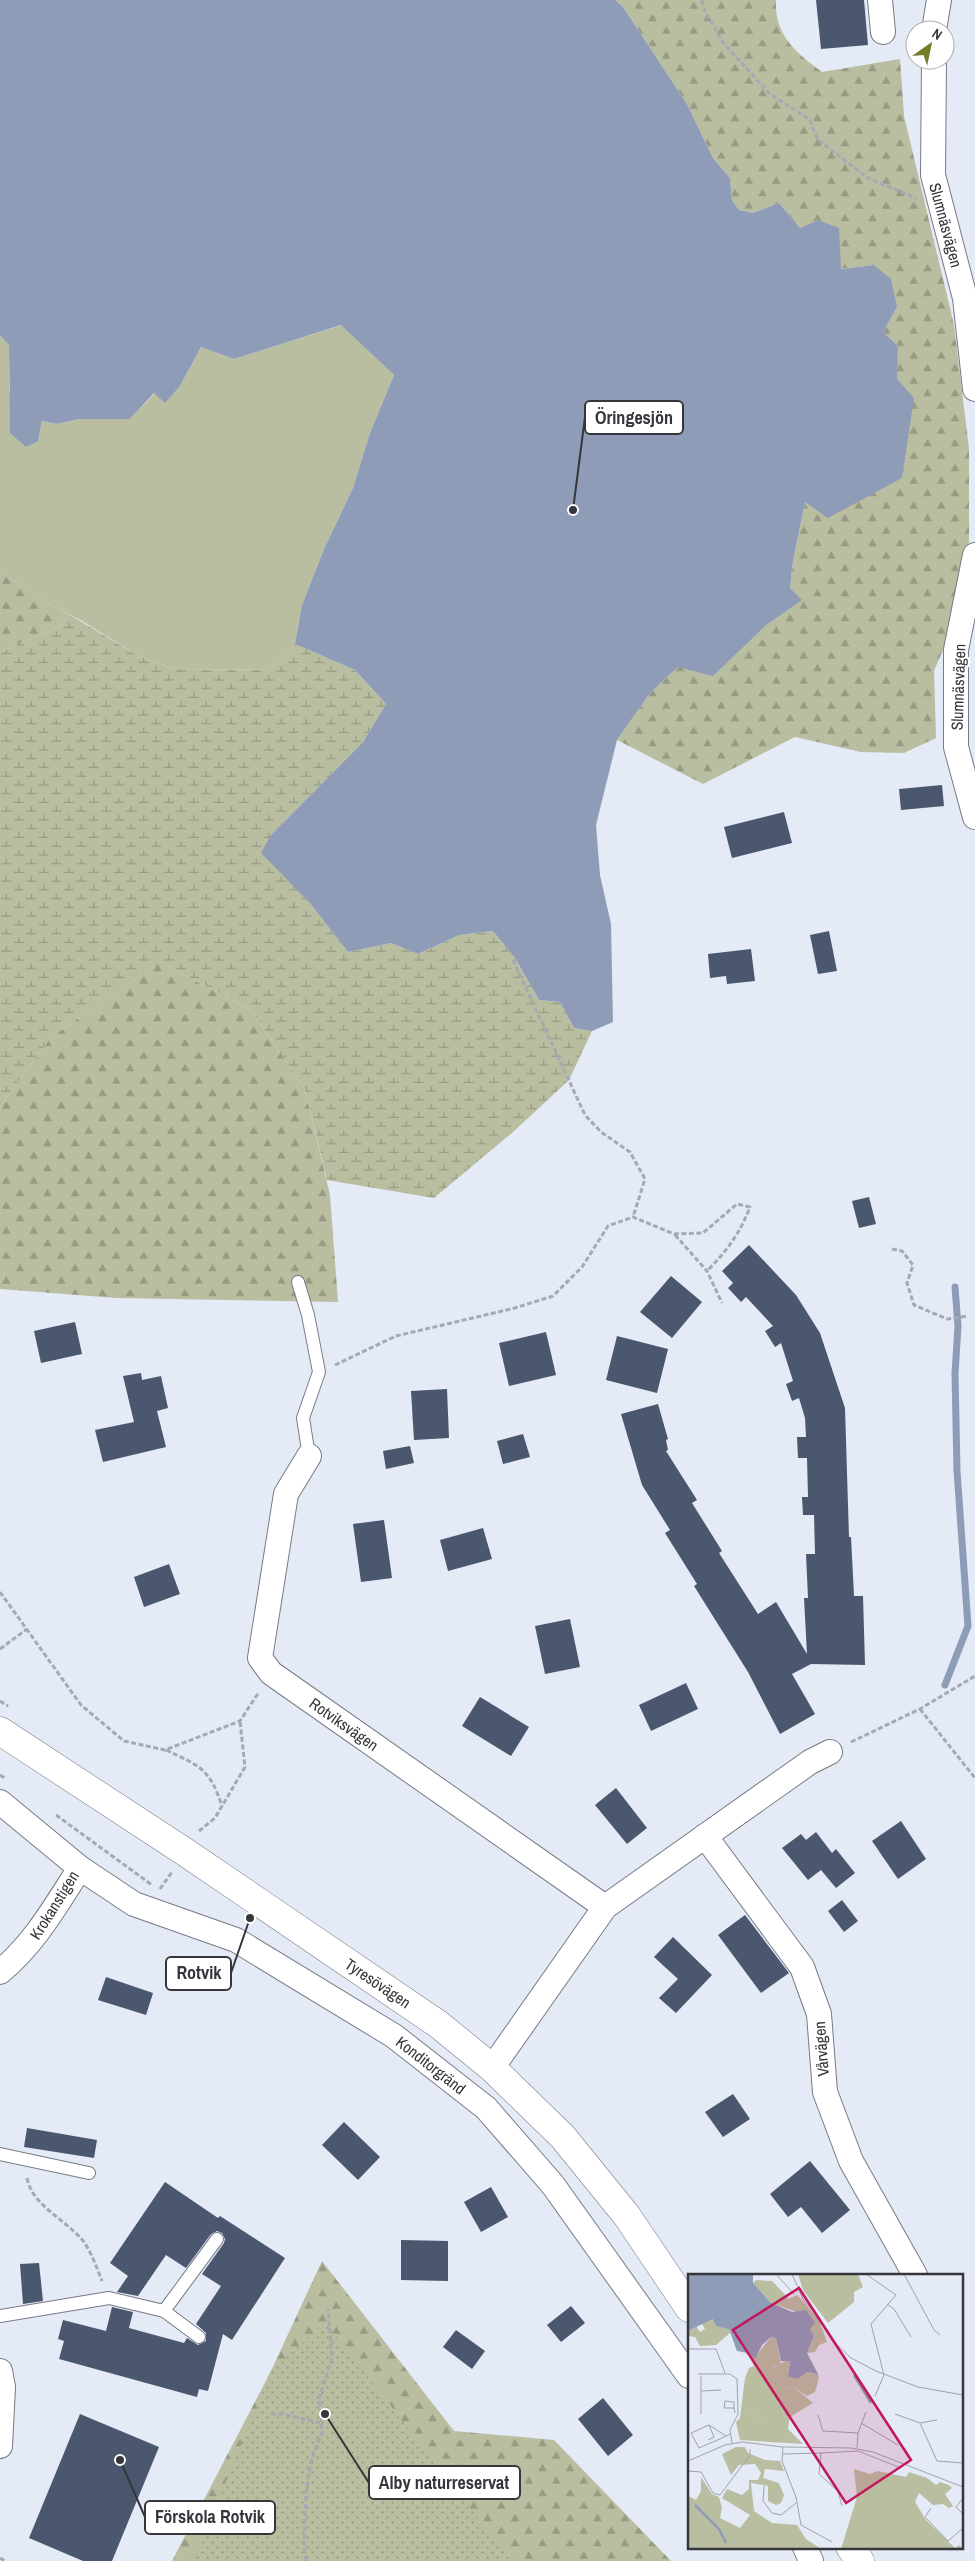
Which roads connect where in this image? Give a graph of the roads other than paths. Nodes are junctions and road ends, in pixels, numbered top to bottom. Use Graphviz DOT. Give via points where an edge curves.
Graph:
graph roads {
  1 [pos="880,0"];
  2 [pos="939,0"];
  3 [pos="936,20"];
  4 [pos="883,32"];
  5 [pos="934,70"];
  6 [pos="975,389"];
  7 [pos="975,555"];
  8 [pos="975,817"];
  9 [pos="298,1282"];
  10 [pos="309,1456"];
  11 [pos="0,1731"];
  12 [pos="830,1752"];
  13 [pos="7,1793"];
  14 [pos="705,1836"];
  15 [pos="80,1868"];
  16 [pos="605,1907"];
  17 [pos="0,1972"];
  18 [pos="492,2068"];
  19 [pos="0,2154"];
  20 [pos="89,2173"];
  21 [pos="217,2239"];
  22 [pos="914,2274"];
  23 [pos="688,2307"];
  24 [pos="164,2311"];
  25 [pos="0,2316"];
  26 [pos="199,2337"];
  27 [pos="0,2371"];
  28 [pos="688,2375"];
  29 [pos="0,2446"];
  30 [pos="805,2548"];
  31 [pos="851,2548"];
  32 [pos="811,2561"];
  33 [pos="860,2561"];
  1 -- 4 [label="street"];
  2 -- 3 [label="street"];
  5 -- 6 [label="street, Slumnäsvägen" via="933,175 965,298"];
  7 -- 8 [label="street, Slumnäsvägen" via="956,650 956,747"];
  9 -- 10 [label="lane" via="319,1372 303,1418"];
  10 -- 16 [label="street, Rotviksvägen" via="286,1494 260,1658 272,1673"];
  11 -- 18 [label="main road, Tyresövägen" via="438,2024"];
  12 -- 14 [label="street" via="810,1762"];
  13 -- 15 [label="street, Krokanstigen"];
  14 -- 16 [label="street"];
  14 -- 22 [label="street, Vårvägen" via="802,1967 819,2014 825,2092 851,2161"];
  15 -- 17 [label="street, Krokanstigen" via="42,1928 18,1957"];
  15 -- 28 [label="street, Konditorgränd" via="134,1904 236,1940 394,2036 486,2108 553,2185"];
  16 -- 18 [label="street"];
  18 -- 23 [label="main road, Tyresövägen" via="563,2136 627,2216"];
  19 -- 20 [label="lane"];
  21 -- 24 [label="lane"];
  24 -- 25 [label="lane" via="109,2298"];
  24 -- 26 [label="lane"];
  27 -- 29 [label="street" via="3,2387"];
  30 -- 32 [label="street"];
  31 -- 33 [label="main road"];
}
